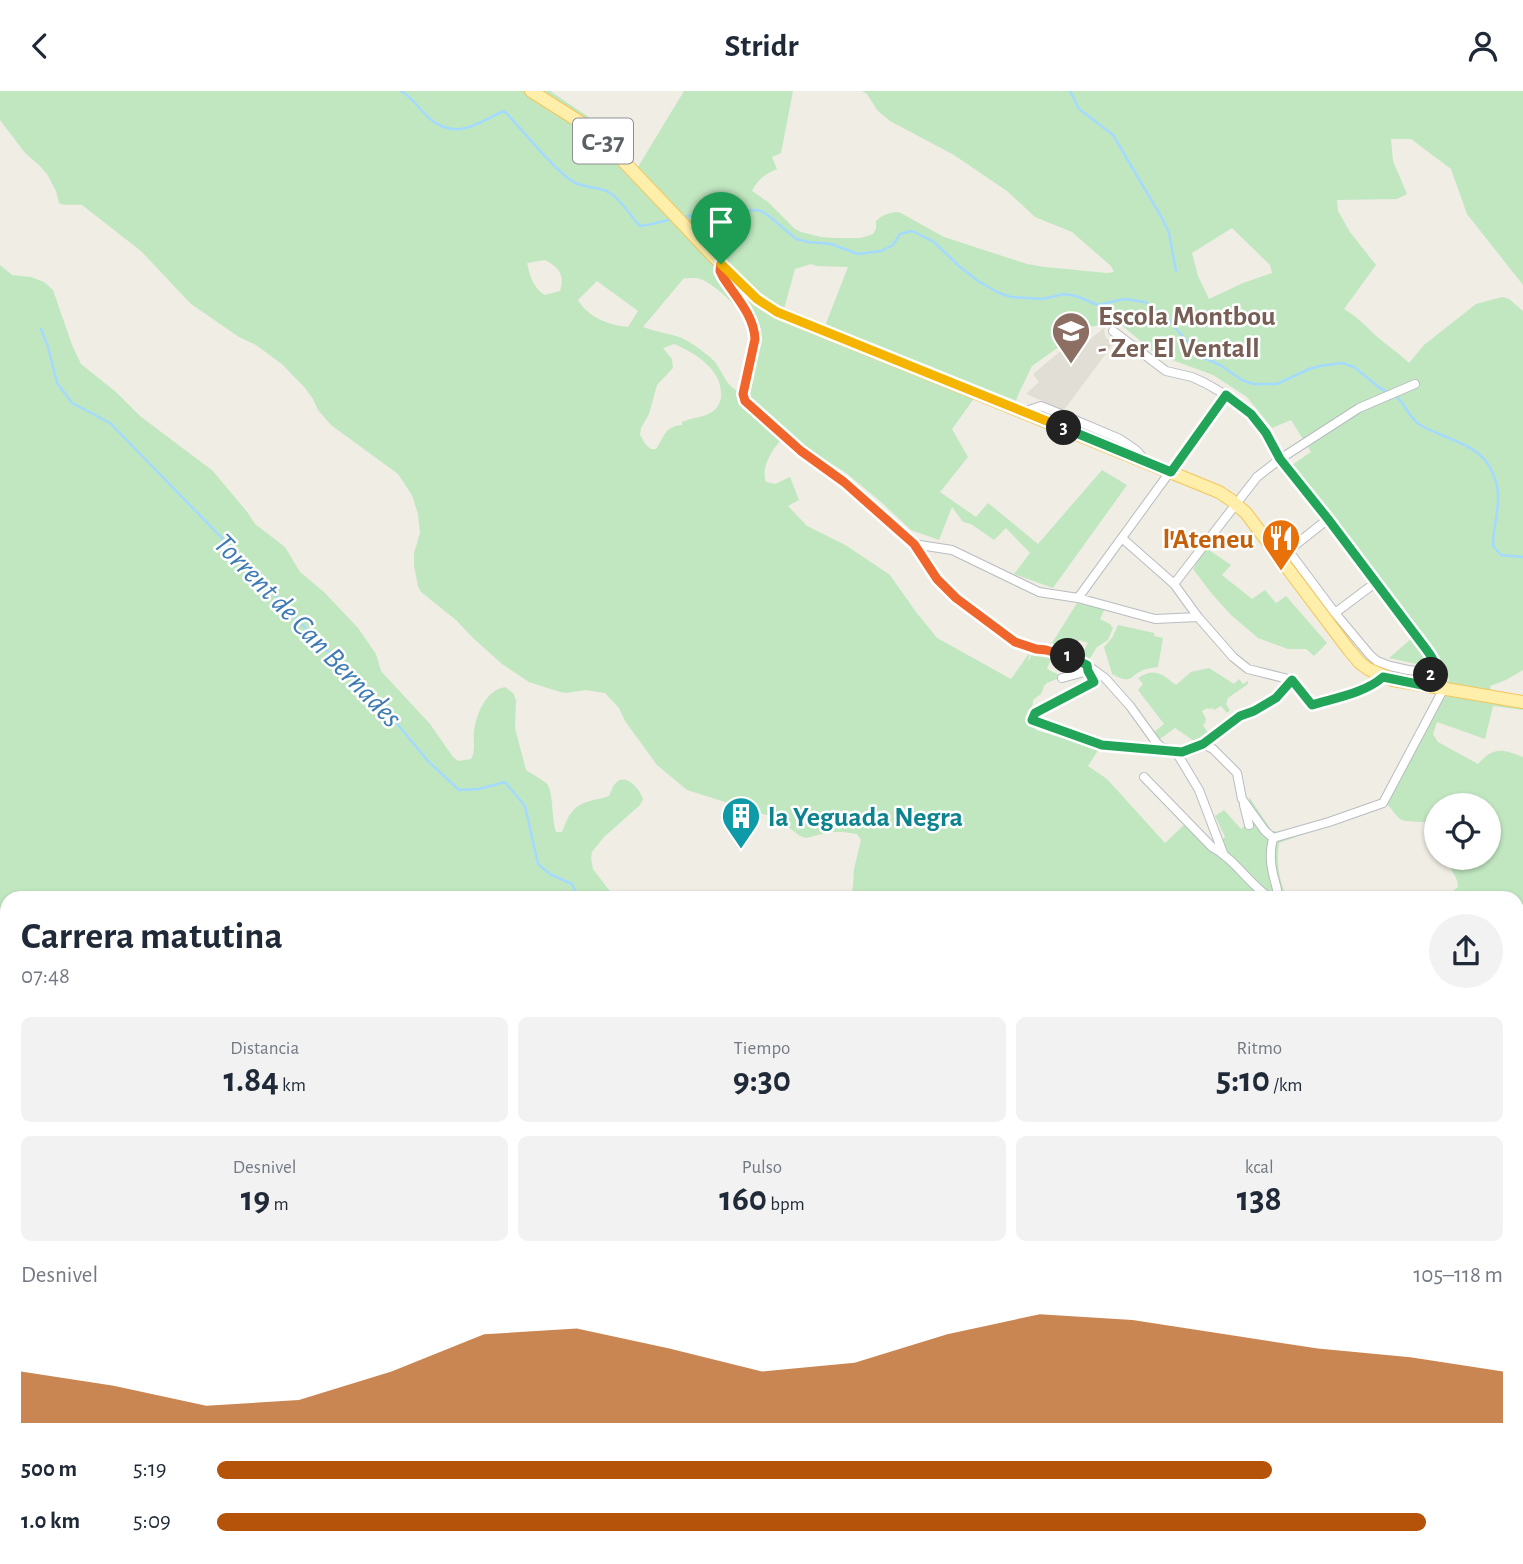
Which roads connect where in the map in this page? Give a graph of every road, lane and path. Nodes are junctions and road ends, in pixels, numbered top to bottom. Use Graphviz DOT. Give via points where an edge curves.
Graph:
graph roads {
  1 [pos="531,91"];
  2 [pos="721,264"];
  3 [pos="1113,331"];
  4 [pos="1415,384"];
  5 [pos="1226,395"];
  6 [pos="1280,459"];
  7 [pos="1171,472"];
  8 [pos="1236,503"];
  9 [pos="1328,519"];
  10 [pos="1123,539"];
  11 [pos="1266,540"];
  12 [pos="914,544"];
  13 [pos="1289,550"];
  14 [pos="1375,583"];
  15 [pos="1174,584"];
  16 [pos="1078,598"];
  17 [pos="1335,613"];
  18 [pos="1198,617"];
  19 [pos="1088,668"];
  20 [pos="1436,673"];
  21 [pos="1383,677"];
  22 [pos="1062,678"];
  23 [pos="1292,680"];
  24 [pos="1427,686"];
  25 [pos="1450,689"];
  26 [pos="1523,702"];
  27 [pos="1203,744"];
  28 [pos="1175,751"];
  29 [pos="1144,777"];
  30 [pos="1242,799"];
  31 [pos="1249,825"];
  32 [pos="1273,838"];
  33 [pos="1223,853"];
  34 [pos="1261,891"];
  35 [pos="1278,891"];
  1 -- 2 [label="main road, C-37" via="609,146"];
  2 -- 7 [label="main road, C-37" via="777,312"];
  2 -- 12 [label="street" via="720,271 754,331 745,401"];
  3 -- 5 [label="street" via="1166,371 1192,377"];
  4 -- 6 [label="street" via="1359,408"];
  5 -- 6 [label="street" via="1251,414"];
  5 -- 7 [label="street"];
  6 -- 8 [label="street" via="1257,477"];
  6 -- 9 [label="street"];
  7 -- 8 [label="main road, C-37"];
  7 -- 10 [label="street"];
  8 -- 11 [label="main road, C-37"];
  8 -- 15 [label="street"];
  9 -- 13 [label="street"];
  9 -- 14 [label="street"];
  10 -- 15 [label="street"];
  10 -- 16 [label="street"];
  11 -- 13 [label="street" via="1276,534"];
  11 -- 21 [label="main road, C-37" via="1360,663"];
  12 -- 16 [label="street" via="952,550 1039,592"];
  12 -- 19 [label="street" via="943,587 1015,642 1063,654"];
  13 -- 17 [label="street"];
  14 -- 17 [label="street"];
  14 -- 20 [label="street" via="1434,660"];
  15 -- 18 [label="street"];
  16 -- 18 [label="street" via="1155,619"];
  17 -- 20 [label="street" via="1377,661"];
  18 -- 23 [label="street" via="1248,669"];
  19 -- 22 [label="street"];
  19 -- 28 [label="street" via="1119,691 1161,747"];
  19 -- 28 [label="street" via="1094,682 1035,713 1032,720 1102,745"];
  20 -- 24 [label="street"];
  20 -- 25 [label="street"];
  21 -- 23 [label="street" via="1312,705"];
  21 -- 24 [label="main road, C-37"];
  23 -- 27 [label="street" via="1276,698 1240,716"];
  24 -- 25 [label="main road, C-37"];
  25 -- 26 [label="main road, C-37"];
  25 -- 32 [label="street" via="1383,803"];
  27 -- 28 [label="street"];
  27 -- 30 [label="street" via="1237,773"];
  28 -- 33 [label="street" via="1199,790"];
  29 -- 33 [label="street"];
  30 -- 31 [label="street"];
  30 -- 32 [label="street"];
  32 -- 35 [label="street" via="1271,858"];
  33 -- 34 [label="street"];
}
